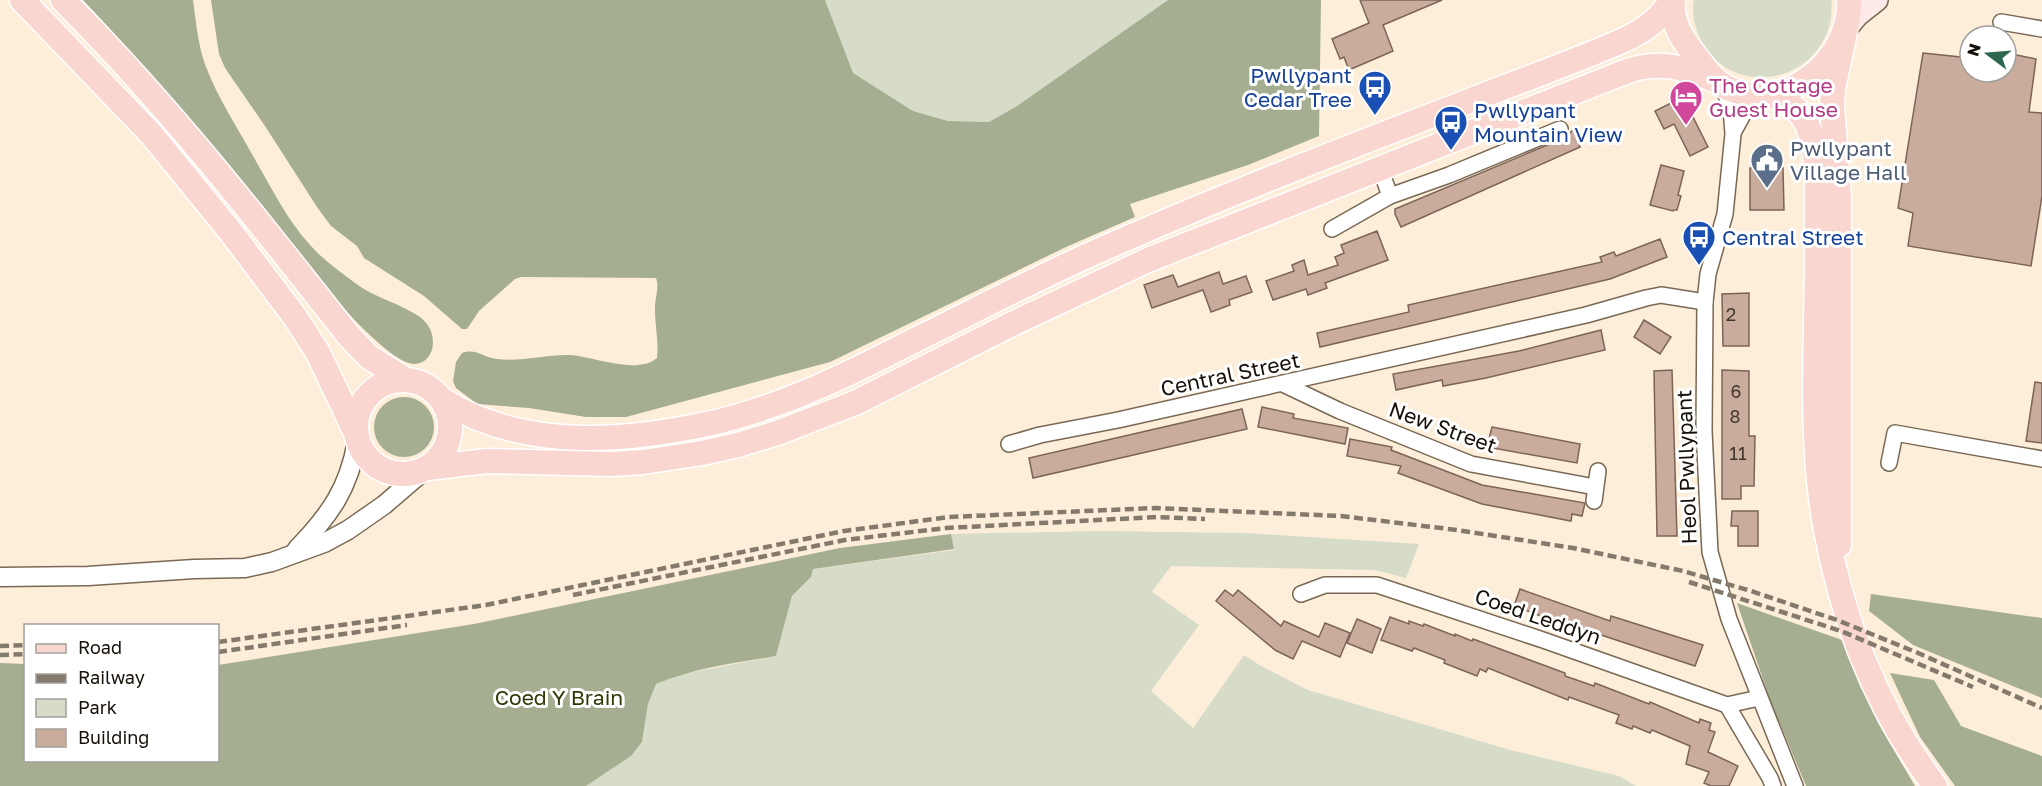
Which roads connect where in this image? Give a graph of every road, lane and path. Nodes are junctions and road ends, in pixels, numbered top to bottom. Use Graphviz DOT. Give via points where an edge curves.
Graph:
graph roads {
  1 [pos="22,0"];
  2 [pos="63,0"];
  3 [pos="1672,0"];
  4 [pos="1849,0"];
  5 [pos="1877,0"];
  6 [pos="2001,22"];
  7 [pos="2042,29"];
  8 [pos="1846,30"];
  9 [pos="1720,83"];
  10 [pos="1766,94"];
  11 [pos="1560,129"];
  12 [pos="1733,134"];
  13 [pos="1380,168"];
  14 [pos="1390,196"];
  15 [pos="1332,229"];
  16 [pos="1705,302"];
  17 [pos="406,380"];
  18 [pos="1283,384"];
  19 [pos="444,401"];
  20 [pos="356,436"];
  21 [pos="1009,444"];
  22 [pos="2042,459"];
  23 [pos="1889,463"];
  24 [pos="427,468"];
  25 [pos="1598,471"];
  26 [pos="294,552"];
  27 [pos="0,577"];
  28 [pos="1837,584"];
  29 [pos="1301,594"];
  30 [pos="1759,698"];
  31 [pos="1727,705"];
  32 [pos="1773,786"];
  33 [pos="1795,786"];
  34 [pos="1935,786"];
  1 -- 20 [label="main road" via="152,134 230,231 318,352"];
  2 -- 17 [label="main road" via="185,131 348,335 369,357"];
  3 -- 9 [label="main road" via="1681,36"];
  3 -- 19 [label="main road" via="1656,20 1624,40 1115,243 849,373 766,408 668,432 571,437 500,426"];
  4 -- 8 [label="main road"];
  5 -- 8 [label="main road"];
  6 -- 7 [label="street"];
  8 -- 10 [label="main road" via="1827,60 1806,80 1786,91"];
  8 -- 28 [label="main road" via="1832,106 1839,207"];
  9 -- 10 [label="main road" via="1743,93"];
  9 -- 12 [label="street, Heol Pwllypant" via="1731,108"];
  9 -- 13 [label="main road" via="1666,65 1636,68"];
  10 -- 12 [label="street, Heol Pwllypant" via="1745,111"];
  10 -- 28 [label="main road" via="1800,113 1813,146 1818,469"];
  11 -- 14 [label="street"];
  12 -- 16 [label="street, Heol Pwllypant" via="1725,214 1708,274"];
  13 -- 14 [label="street"];
  13 -- 24 [label="main road" via="1148,260 855,403 738,446 643,462 487,461"];
  14 -- 15 [label="street"];
  16 -- 18 [label="street, Central Street" via="1661,295"];
  16 -- 30 [label="street, Heol Pwllypant" via="1704,431 1710,552"];
  17 -- 19 [label="main road" via="428,386"];
  17 -- 20 [label="main road" via="384,384 373,391 359,410"];
  18 -- 21 [label="street, Central Street"];
  18 -- 25 [label="street, New Street" via="1471,464 1594,494"];
  19 -- 24 [label="main road" via="450,417 450,435 441,454"];
  20 -- 24 [label="main road" via="368,459 386,471 411,474"];
  20 -- 26 [label="street" via="351,470 339,499"];
  22 -- 23 [label="street" via="1895,434"];
  24 -- 26 [label="street" via="348,530"];
  26 -- 27 [label="street" via="245,568"];
  28 -- 34 [label="main road" via="1879,694 1904,741"];
  29 -- 31 [label="street, Coed Leddyn" via="1325,585 1377,585"];
  30 -- 31 [label="street"];
  30 -- 33 [label="street, Heol Pwllypant"];
  31 -- 32 [label="street"];
}
